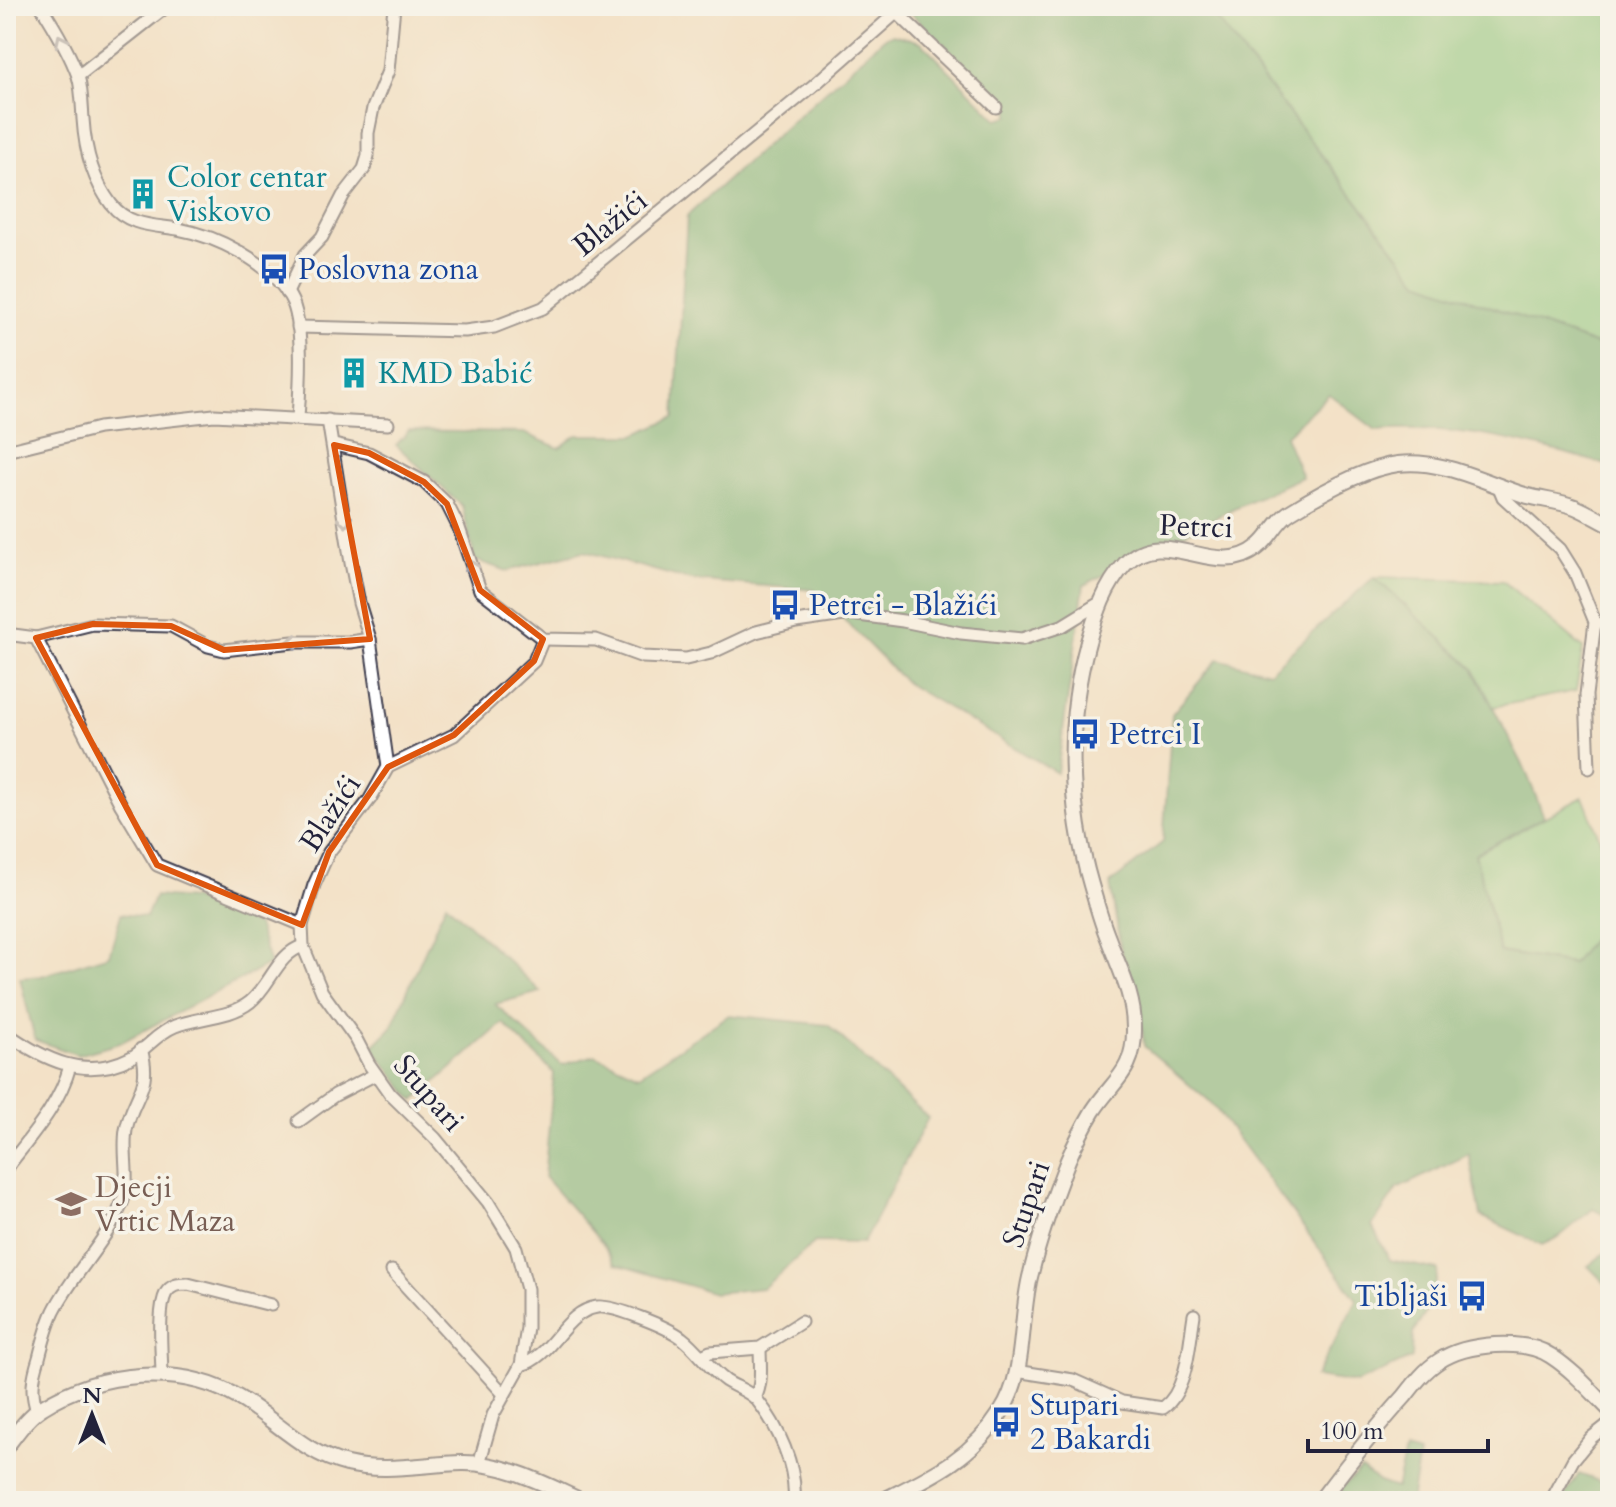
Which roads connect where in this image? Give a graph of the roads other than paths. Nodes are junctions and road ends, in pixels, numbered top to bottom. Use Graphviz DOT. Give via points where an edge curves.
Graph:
graph roads {
  1 [pos="41,6"];
  2 [pos="167,6"];
  3 [pos="394,6"];
  4 [pos="894,9"];
  5 [pos="78,76"];
  6 [pos="996,107"];
  7 [pos="287,293"];
  8 [pos="298,327"];
  9 [pos="298,418"];
  10 [pos="328,420"];
  11 [pos="388,424"];
  12 [pos="334,445"];
  13 [pos="6,451"];
  14 [pos="1498,485"];
  15 [pos="1610,525"];
  16 [pos="1098,604"];
  17 [pos="6,634"];
  18 [pos="36,638"];
  19 [pos="370,639"];
  20 [pos="543,639"];
  21 [pos="388,767"];
  22 [pos="1589,768"];
  23 [pos="1090,883"];
  24 [pos="302,925"];
  25 [pos="303,946"];
  26 [pos="6,1033"];
  27 [pos="141,1049"];
  28 [pos="70,1066"];
  29 [pos="376,1074"];
  30 [pos="299,1121"];
  31 [pos="6,1169"];
  32 [pos="392,1271"];
  33 [pos="271,1305"];
  34 [pos="1194,1315"];
  35 [pos="801,1322"];
  36 [pos="760,1348"];
  37 [pos="702,1356"];
  38 [pos="521,1365"];
  39 [pos="1016,1371"];
  40 [pos="162,1376"];
  41 [pos="503,1393"];
  42 [pos="755,1398"];
  43 [pos="1610,1410"];
  44 [pos="37,1411"];
  45 [pos="1610,1423"];
  46 [pos="6,1447"];
  47 [pos="479,1464"];
  48 [pos="551,1494"];
  49 [pos="582,1501"];
  50 [pos="794,1501"];
  51 [pos="882,1501"];
  52 [pos="1320,1501"];
  53 [pos="1551,1501"];
  5 -- 1 [label="street, one-way"];
  2 -- 5 [label="street"];
  3 -- 7 [label="street" via="388,71 373,108 364,169 305,255"];
  4 -- 6 [label="street"];
  4 -- 8 [label="street, Blažići" via="814,85 543,308 494,327 465,331"];
  5 -- 7 [label="street" via="91,169 112,205 144,225 180,229 239,251"];
  7 -- 8 [label="street"];
  8 -- 9 [label="street"];
  9 -- 10 [label="street"];
  9 -- 13 [label="street" via="197,416 99,428"];
  10 -- 11 [label="street"];
  10 -- 12 [label="street"];
  12 -- 19 [label="street, one-way" via="351,563"];
  20 -- 12 [label="street, one-way" via="480,590 447,504 424,482 369,453"];
  14 -- 15 [label="street, Petrci" via="1574,507"];
  14 -- 16 [label="street, Petrci" via="1426,464 1397,464 1348,480 1285,515 1258,548 1236,558 1212,559 1170,547 1146,549 1126,563"];
  14 -- 22 [label="street" via="1503,497 1560,549 1595,622 1586,695"];
  16 -- 20 [label="street" via="1062,626 1022,639 851,614 756,632 686,659 643,657 596,640"];
  16 -- 23 [label="street, Petrci" via="1079,675 1073,727 1073,783"];
  17 -- 18 [label="street"];
  19 -- 18 [label="street, one-way" via="224,650 171,626 93,624"];
  18 -- 24 [label="street" via="157,865"];
  19 -- 21 [label="street"];
  20 -- 21 [label="street, Blažići" via="534,661 454,735"];
  21 -- 24 [label="street, Blažići" via="329,852"];
  23 -- 39 [label="street, Stupari" via="1130,993 1135,1031 1126,1071 1094,1110 1064,1172 1030,1274"];
  24 -- 25 [label="street, Blažići"];
  25 -- 27 [label="street" via="288,951 249,1004 174,1026"];
  25 -- 29 [label="street, Stupari" via="322,992"];
  26 -- 28 [label="street"];
  27 -- 28 [label="street" via="107,1066"];
  27 -- 44 [label="street" via="145,1076 126,1129 123,1200 55,1310 31,1389"];
  28 -- 31 [label="street" via="45,1119"];
  29 -- 30 [label="street"];
  29 -- 38 [label="street, Stupari" via="488,1202 516,1248 527,1289"];
  32 -- 41 [label="street"];
  33 -- 40 [label="street" via="176,1284 162,1305"];
  34 -- 39 [label="street" via="1181,1379 1172,1402 1163,1408 1122,1402 1073,1380"];
  35 -- 36 [label="street"];
  36 -- 37 [label="street"];
  36 -- 42 [label="street"];
  37 -- 38 [label="street, Stupari" via="680,1336 615,1308 599,1307 585,1310 533,1362"];
  37 -- 42 [label="street, Stupari" via="724,1380"];
  38 -- 41 [label="street, Stupari"];
  39 -- 51 [label="street, Stupari" via="1005,1407 982,1439 939,1472"];
  40 -- 44 [label="street" via="86,1385"];
  40 -- 47 [label="street" via="214,1386 296,1441 343,1463 366,1468"];
  41 -- 47 [label="street, Stupari"];
  42 -- 50 [label="street, Stupari" via="794,1474"];
  43 -- 52 [label="street" via="1550,1355 1526,1346 1490,1345 1443,1358 1381,1422"];
  44 -- 46 [label="street"];
  45 -- 53 [label="street" via="1579,1452"];
  47 -- 48 [label="street" via="500,1466"];
  48 -- 49 [label="street"];
}
